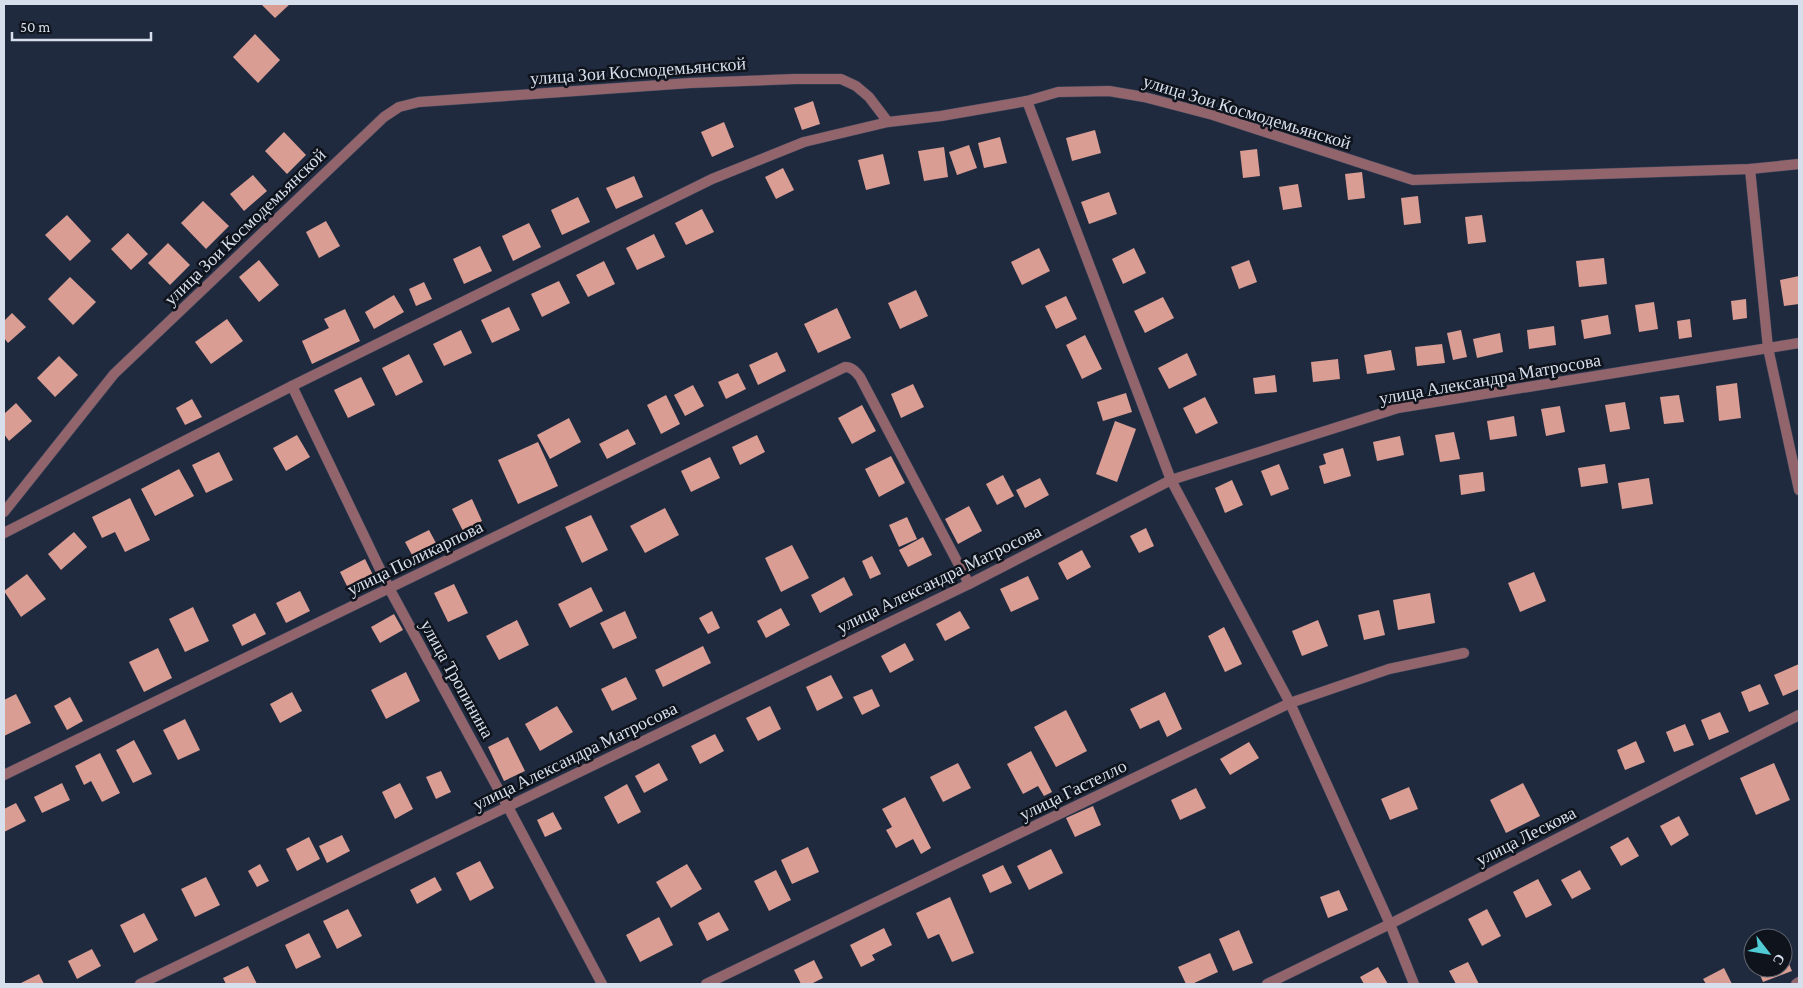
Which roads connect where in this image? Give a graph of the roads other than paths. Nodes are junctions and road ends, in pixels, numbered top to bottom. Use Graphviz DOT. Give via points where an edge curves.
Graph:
graph roads {
  1 [pos="1027,101"];
  2 [pos="888,122"];
  3 [pos="1799,164"];
  4 [pos="1750,169"];
  5 [pos="1799,343"];
  6 [pos="1768,348"];
  7 [pos="292,386"];
  8 [pos="1171,480"];
  9 [pos="1799,490"];
  10 [pos="4,512"];
  11 [pos="4,533"];
  12 [pos="969,584"];
  13 [pos="389,588"];
  14 [pos="1464,653"];
  15 [pos="1290,703"];
  16 [pos="1799,715"];
  17 [pos="4,775"];
  18 [pos="508,807"];
  19 [pos="1390,924"];
  20 [pos="1799,982"];
  21 [pos="140,984"];
  22 [pos="602,984"];
  23 [pos="706,984"];
  24 [pos="1266,984"];
  25 [pos="1414,984"];
  26 [pos="1796,984"];
  1 -- 2 [label="street, улица Зои Космодемьянской"];
  1 -- 4 [label="street, улица Зои Космодемьянской" via="1058,92 1109,91 1144,97 1413,180"];
  1 -- 8 [label="street"];
  2 -- 7 [label="street" via="804,142 712,179"];
  2 -- 10 [label="street, улица Зои Космодемьянской" via="869,97 841,79 690,83 419,102 400,107 384,117 114,374"];
  3 -- 4 [label="street, улица Зои Космодемьянской"];
  4 -- 6 [label="street"];
  5 -- 6 [label="street, улица Александра Матросова"];
  6 -- 8 [label="street, улица Александра Матросова" via="1398,408"];
  6 -- 9 [label="street"];
  7 -- 11 [label="street"];
  7 -- 13 [label="street, улица Тропинина"];
  8 -- 12 [label="street, улица Александра Матросова"];
  8 -- 15 [label="street"];
  12 -- 13 [label="street, улица Поликарпова" via="860,377 850,367 840,368"];
  12 -- 18 [label="street, улица Александра Матросова"];
  13 -- 17 [label="street, улица Поликарпова"];
  13 -- 18 [label="street, улица Тропинина"];
  14 -- 15 [label="street, улица Гастелло" via="1389,669"];
  15 -- 19 [label="street"];
  15 -- 23 [label="street, улица Гастелло"];
  16 -- 19 [label="street, улица Лескова"];
  18 -- 21 [label="street, улица Александра Матросова"];
  18 -- 22 [label="street, улица Тропинина"];
  19 -- 24 [label="street, улица Лескова"];
  19 -- 25 [label="street"];
  20 -- 26 [label="street"];
}
